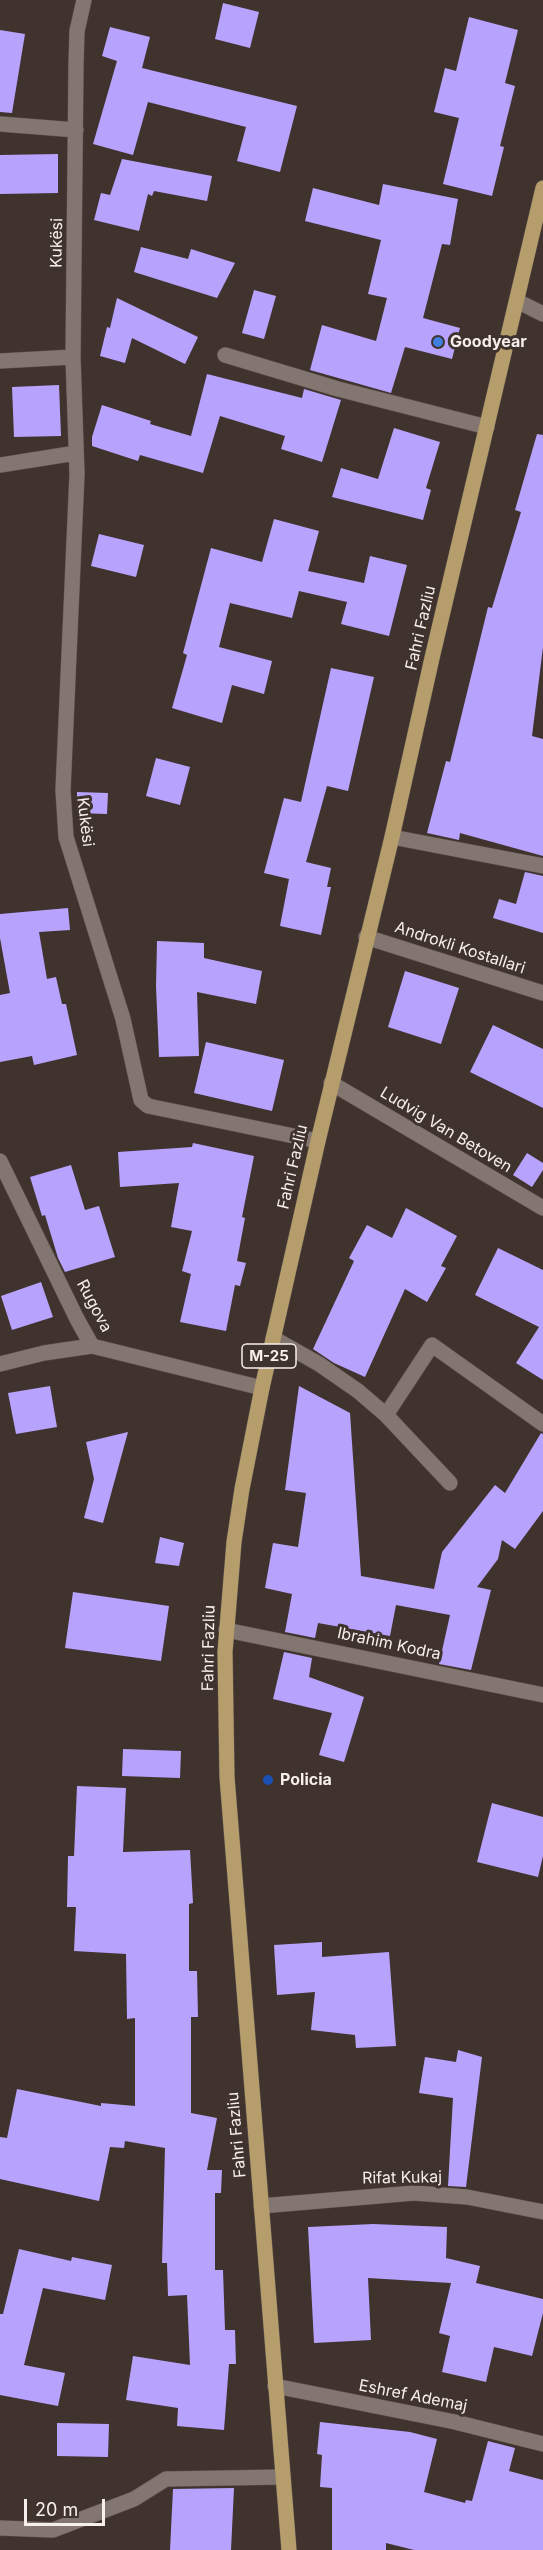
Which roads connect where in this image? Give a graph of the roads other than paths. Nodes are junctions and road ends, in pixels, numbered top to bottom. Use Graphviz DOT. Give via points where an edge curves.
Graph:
graph roads {
  1 [pos="84,0"];
  2 [pos="0,124"];
  3 [pos="76,130"];
  4 [pos="543,188"];
  5 [pos="517,301"];
  6 [pos="543,314"];
  7 [pos="225,355"];
  8 [pos="73,357"];
  9 [pos="0,361"];
  10 [pos="487,427"];
  11 [pos="76,453"];
  12 [pos="0,465"];
  13 [pos="392,837"];
  14 [pos="543,866"];
  15 [pos="366,937"];
  16 [pos="543,993"];
  17 [pos="331,1083"];
  18 [pos="318,1141"];
  19 [pos="0,1161"];
  20 [pos="543,1208"];
  21 [pos="273,1338"];
  22 [pos="92,1346"];
  23 [pos="0,1364"];
  24 [pos="262,1388"];
  25 [pos="386,1415"];
  26 [pos="543,1424"];
  27 [pos="450,1483"];
  28 [pos="226,1630"];
  29 [pos="543,1695"];
  30 [pos="261,2206"];
  31 [pos="543,2212"];
  32 [pos="275,2386"];
  33 [pos="543,2444"];
  34 [pos="283,2477"];
  35 [pos="0,2528"];
  36 [pos="289,2550"];
  1 -- 3 [label="street, Kukësi" via="77,31"];
  2 -- 3 [label="street"];
  3 -- 8 [label="street, Kukësi"];
  4 -- 5 [label="main road, Fahri Fazliu / M-25"];
  5 -- 6 [label="street"];
  5 -- 10 [label="main road, Fahri Fazliu / M-25"];
  7 -- 10 [label="street"];
  8 -- 9 [label="street"];
  8 -- 11 [label="street, Kukësi"];
  10 -- 13 [label="main road, Fahri Fazliu / M-25"];
  11 -- 12 [label="street"];
  11 -- 18 [label="street, Kukësi" via="63,790 66,837 123,1019 141,1100 148,1107"];
  13 -- 14 [label="street"];
  13 -- 15 [label="main road, Fahri Fazliu / M-25"];
  15 -- 16 [label="street, Androkli Kostallari"];
  15 -- 17 [label="main road, Fahri Fazliu / M-25"];
  17 -- 18 [label="main road, Fahri Fazliu / M-25"];
  17 -- 20 [label="street, Ludvig Van Betoven"];
  18 -- 21 [label="main road, Fahri Fazliu / M-25"];
  19 -- 22 [label="street, Rugova"];
  21 -- 24 [label="main road, Fahri Fazliu / M-25"];
  21 -- 25 [label="street" via="327,1369"];
  22 -- 23 [label="street"];
  22 -- 24 [label="street, Rugova"];
  24 -- 28 [label="main road, Fahri Fazliu / M-25" via="234,1542"];
  25 -- 26 [label="street" via="432,1345"];
  25 -- 27 [label="street"];
  28 -- 29 [label="street, Ibrahim Kodra"];
  28 -- 30 [label="main road, Fahri Fazliu / M-25" via="227,1777"];
  30 -- 31 [label="street, Rifat Kukaj" via="414,2193 467,2197"];
  30 -- 32 [label="main road, Fahri Fazliu / M-25"];
  32 -- 33 [label="street, Eshref Ademaj"];
  32 -- 34 [label="main road, Fahri Fazliu / M-25"];
  34 -- 35 [label="street" via="166,2479 134,2499 53,2530"];
  34 -- 36 [label="main road, Fahri Fazliu / M-25"];
}
